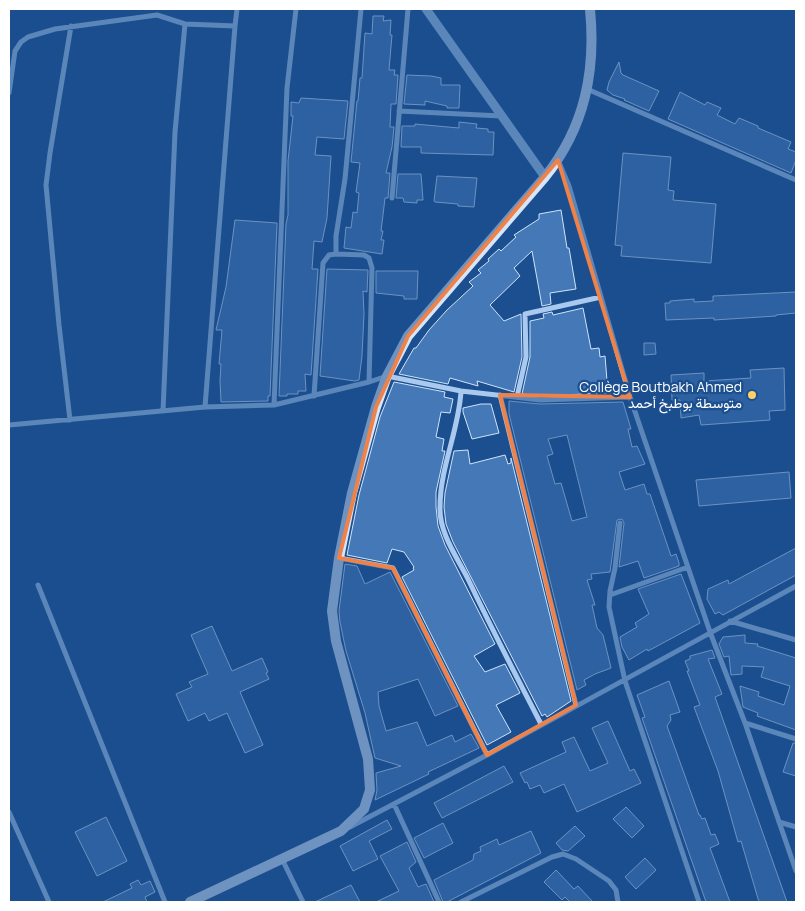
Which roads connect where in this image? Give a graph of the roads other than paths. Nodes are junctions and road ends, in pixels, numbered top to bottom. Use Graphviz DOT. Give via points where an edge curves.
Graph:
graph roads {
  1 [pos="237,9"];
  2 [pos="296,9"];
  3 [pos="362,9"];
  4 [pos="408,9"];
  5 [pos="426,9"];
  6 [pos="590,9"];
  7 [pos="185,24"];
  8 [pos="71,26"];
  9 [pos="235,26"];
  10 [pos="587,89"];
  11 [pos="9,94"];
  12 [pos="400,111"];
  13 [pos="502,116"];
  14 [pos="558,160"];
  15 [pos="545,177"];
  16 [pos="796,180"];
  17 [pos="392,198"];
  18 [pos="336,254"];
  19 [pos="601,297"];
  20 [pos="387,376"];
  21 [pos="369,382"];
  22 [pos="461,391"];
  23 [pos="500,395"];
  24 [pos="314,396"];
  25 [pos="517,397"];
  26 [pos="630,397"];
  27 [pos="274,405"];
  28 [pos="205,407"];
  29 [pos="164,411"];
  30 [pos="70,420"];
  31 [pos="9,425"];
  32 [pos="620,523"];
  33 [pos="339,558"];
  34 [pos="688,567"];
  35 [pos="38,585"];
  36 [pos="796,586"];
  37 [pos="610,595"];
  38 [pos="730,621"];
  39 [pos="710,632"];
  40 [pos="796,640"];
  41 [pos="625,681"];
  42 [pos="576,705"];
  43 [pos="745,723"];
  44 [pos="541,724"];
  45 [pos="796,739"];
  46 [pos="487,755"];
  47 [pos="394,804"];
  48 [pos="9,812"];
  49 [pos="779,822"];
  50 [pos="796,827"];
  51 [pos="341,831"];
  52 [pos="282,859"];
  53 [pos="796,871"];
  54 [pos="49,902"];
  55 [pos="165,902"];
  56 [pos="190,902"];
  57 [pos="303,902"];
  58 [pos="439,902"];
  59 [pos="461,902"];
  60 [pos="618,902"];
  61 [pos="699,902"];
  1 -- 9 [label="street"];
  2 -- 27 [label="street" via="287,88"];
  3 -- 18 [label="street"];
  4 -- 12 [label="street"];
  5 -- 13 [label="street"];
  6 -- 10 [label="main road" via="592,55"];
  7 -- 8 [label="street" via="157,15"];
  7 -- 9 [label="street"];
  7 -- 29 [label="street" via="175,132"];
  8 -- 11 [label="street" via="28,37 21,42 15,51"];
  8 -- 30 [label="street" via="46,185"];
  9 -- 28 [label="street"];
  10 -- 14 [label="main road" via="572,136"];
  10 -- 16 [label="street"];
  12 -- 13 [label="street"];
  12 -- 17 [label="street"];
  13 -- 15 [label="street"];
  14 -- 15 [label="main road"];
  14 -- 19 [label="street"];
  15 -- 20 [label="main road" via="408,336"];
  18 -- 21 [label="street" via="364,255 369,258 372,268"];
  18 -- 24 [label="street" via="329,255 323,263"];
  19 -- 25 [label="street" via="525,314 526,357"];
  19 -- 26 [label="street"];
  20 -- 21 [label="street"];
  20 -- 22 [label="street"];
  20 -- 33 [label="main road" via="352,493"];
  21 -- 24 [label="street"];
  22 -- 23 [label="street"];
  22 -- 44 [label="street" via="459,414 440,496 440,522"];
  23 -- 25 [label="street"];
  23 -- 42 [label="street"];
  24 -- 27 [label="street"];
  25 -- 26 [label="street" via="540,400"];
  26 -- 34 [label="street"];
  27 -- 28 [label="street"];
  28 -- 29 [label="street"];
  29 -- 30 [label="street"];
  30 -- 31 [label="street"];
  32 -- 37 [label="street"];
  33 -- 46 [label="street" via="393,568"];
  33 -- 51 [label="main road" via="332,611 336,641 368,759 370,790 364,809"];
  34 -- 37 [label="street"];
  34 -- 39 [label="street"];
  35 -- 55 [label="street"];
  36 -- 38 [label="street"];
  37 -- 41 [label="street" via="609,607"];
  38 -- 39 [label="street"];
  38 -- 40 [label="street"];
  39 -- 41 [label="street"];
  39 -- 43 [label="street"];
  41 -- 42 [label="street"];
  41 -- 61 [label="street"];
  42 -- 44 [label="street"];
  43 -- 45 [label="street"];
  43 -- 49 [label="street"];
  44 -- 46 [label="street"];
  46 -- 47 [label="street"];
  47 -- 51 [label="street"];
  47 -- 58 [label="street"];
  48 -- 54 [label="street"];
  49 -- 50 [label="street"];
  49 -- 53 [label="street"];
  51 -- 52 [label="main road"];
  52 -- 56 [label="main road"];
  52 -- 57 [label="street"];
  59 -- 60 [label="street" via="563,854 609,881 616,890"];
}
